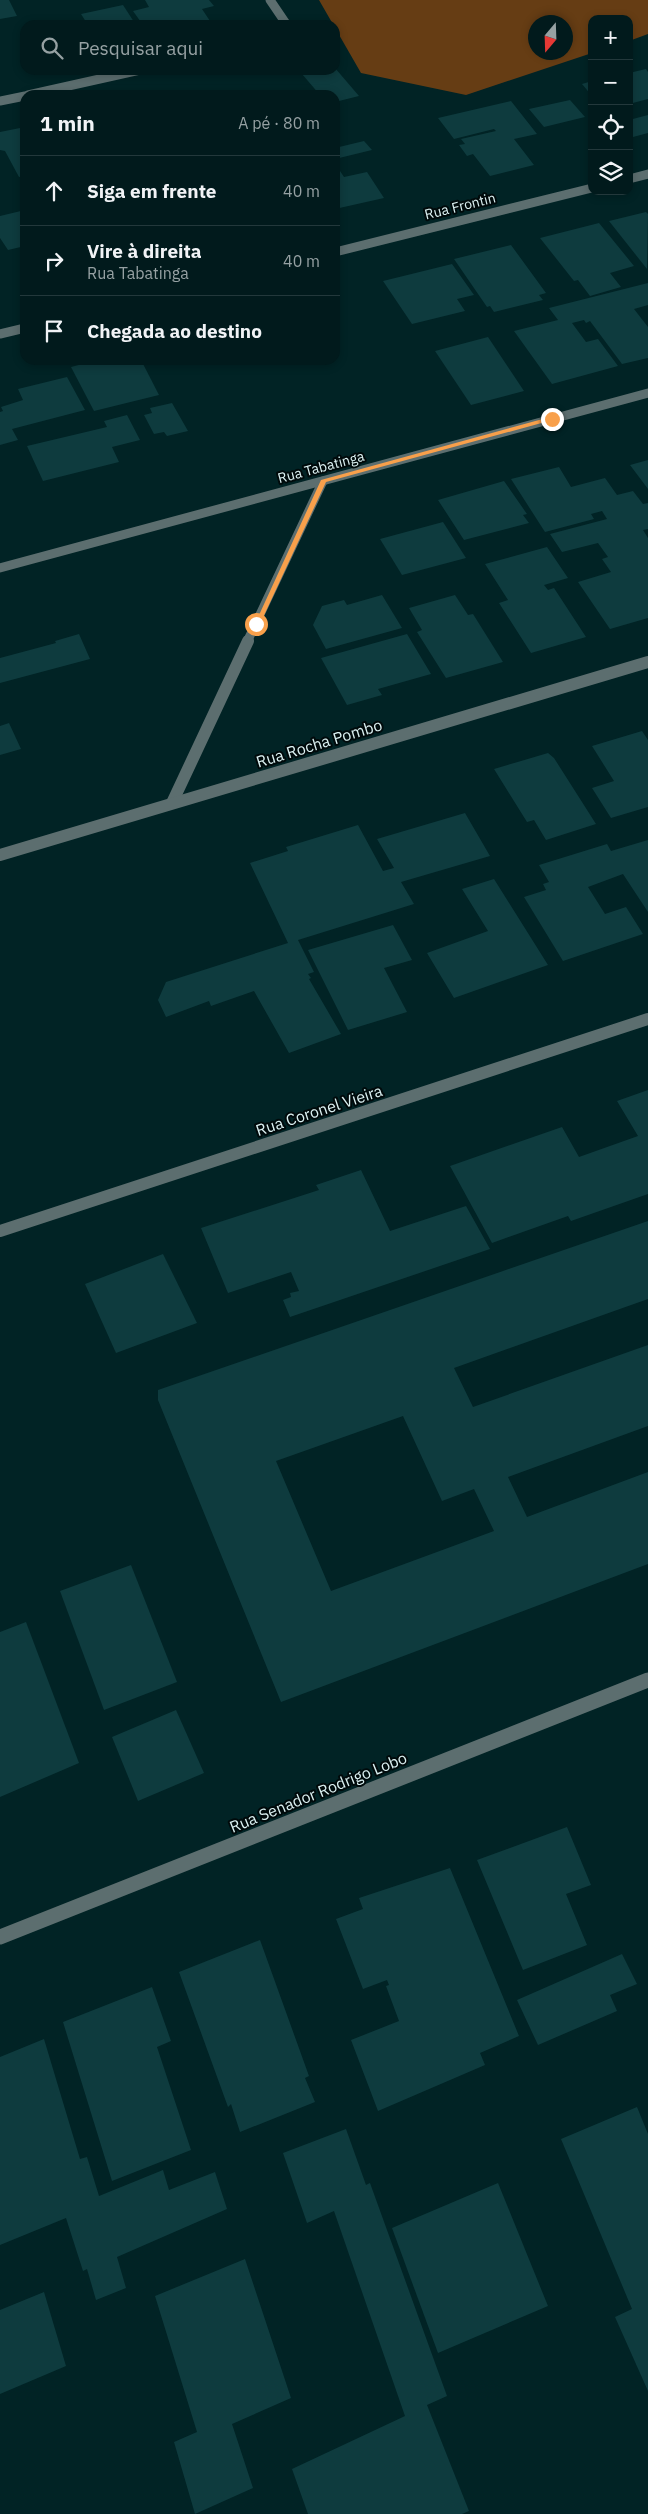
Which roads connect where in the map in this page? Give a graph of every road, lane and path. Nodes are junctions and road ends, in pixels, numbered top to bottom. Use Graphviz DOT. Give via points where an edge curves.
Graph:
graph roads {
  1 [pos="270,0"];
  2 [pos="284,20"];
  3 [pos="117,75"];
  4 [pos="50,90"];
  5 [pos="20,97"];
  6 [pos="0,101"];
  7 [pos="648,174"];
  8 [pos="633,178"];
  9 [pos="588,189"];
  10 [pos="340,251"];
  11 [pos="20,329"];
  12 [pos="0,334"];
  13 [pos="648,393"];
  14 [pos="324,481"];
  15 [pos="0,568"];
  16 [pos="648,662"];
  17 [pos="172,803"];
  18 [pos="0,855"];
  19 [pos="648,1019"];
  20 [pos="0,1231"];
  21 [pos="648,1680"];
  22 [pos="0,1937"];
  1 -- 2 [label="street"];
  3 -- 4 [label="street"];
  5 -- 6 [label="street"];
  7 -- 8 [label="street"];
  9 -- 10 [label="street, Rua Frontin"];
  11 -- 12 [label="street"];
  13 -- 14 [label="street, Rua Tabatinga"];
  14 -- 15 [label="street, Rua Tabatinga"];
  14 -- 17 [label="street"];
  16 -- 17 [label="street, Rua Rocha Pombo"];
  17 -- 18 [label="street, Rua Rocha Pombo"];
  19 -- 20 [label="street, Rua Coronel Vieira"];
  21 -- 22 [label="street, Rua Senador Rodrigo Lobo"];
}
